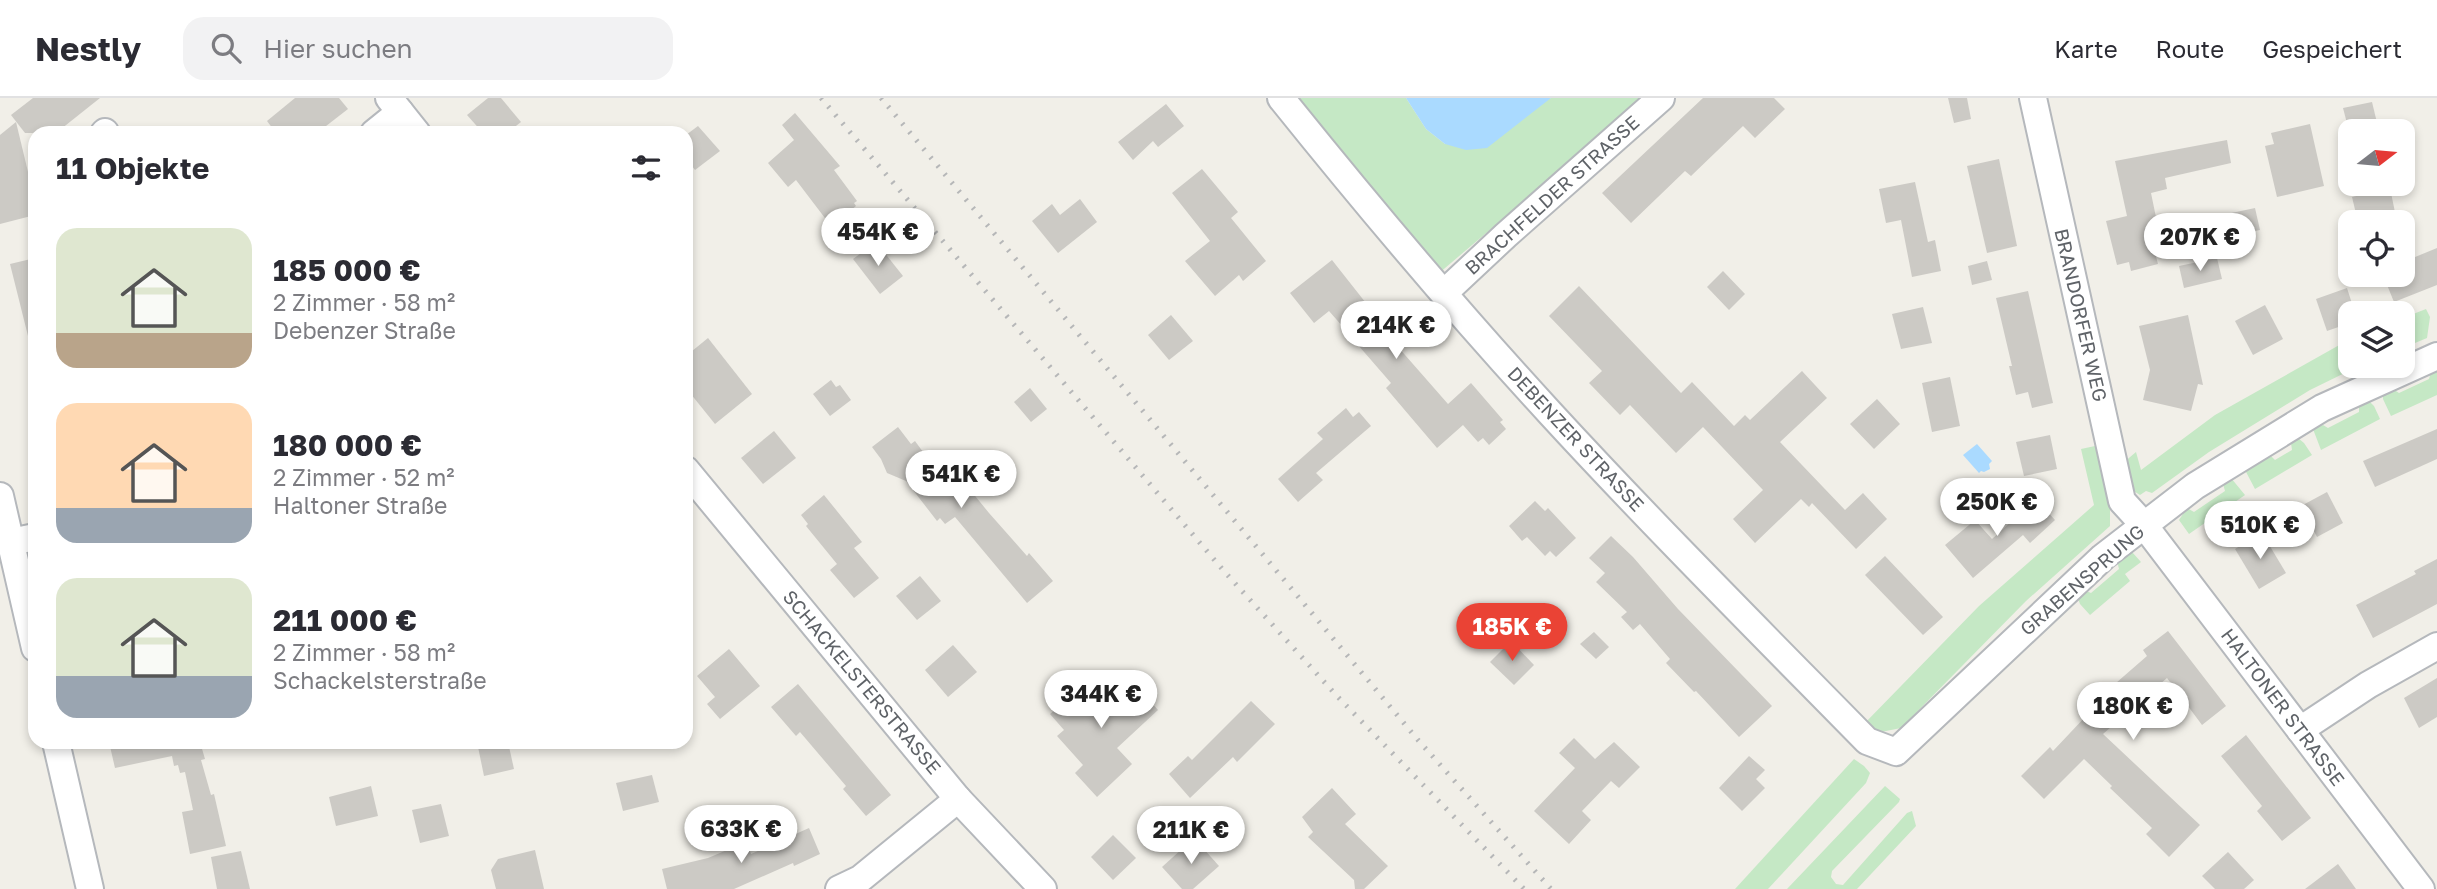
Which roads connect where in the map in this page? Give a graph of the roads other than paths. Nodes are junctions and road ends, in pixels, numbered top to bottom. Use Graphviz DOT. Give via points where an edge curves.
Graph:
graph roads {
  1 [pos="1281,98"];
  2 [pos="1661,98"];
  3 [pos="2033,98"];
  4 [pos="402,114"];
  5 [pos="384,126"];
  6 [pos="1444,293"];
  7 [pos="2437,356"];
  8 [pos="693,478"];
  9 [pos="0,496"];
  10 [pos="2144,526"];
  11 [pos="23,540"];
  12 [pos="28,585"];
  13 [pos="2437,646"];
  14 [pos="2300,730"];
  15 [pos="58,749"];
  16 [pos="1896,752"];
  17 [pos="958,799"];
  18 [pos="90,889"];
  19 [pos="839,889"];
  20 [pos="1043,889"];
  21 [pos="2421,889"];
  1 -- 6 [label="street, DEBENZER STRASSE"];
  2 -- 6 [label="street, BRACHFELDER STRASSE"];
  3 -- 10 [label="street, BRANDORFER WEG" via="2122,501"];
  4 -- 5 [label="street"];
  6 -- 16 [label="street, DEBENZER STRASSE" via="1567,431 1802,676 1867,741"];
  7 -- 10 [label="street, GRABENSPRUNG" via="2322,408 2195,486"];
  8 -- 17 [label="street, SCHACKELSTERSTRASSE"];
  9 -- 11 [label="street"];
  10 -- 14 [label="street, HALTONER STRASSE"];
  10 -- 16 [label="street, GRABENSPRUNG" via="2103,557"];
  11 -- 12 [label="street"];
  13 -- 14 [label="street"];
  14 -- 21 [label="street, HALTONER STRASSE"];
  15 -- 18 [label="street"];
  17 -- 19 [label="street" via="860,879"];
  17 -- 20 [label="street, SCHACKELSTERSTRASSE"];
}
